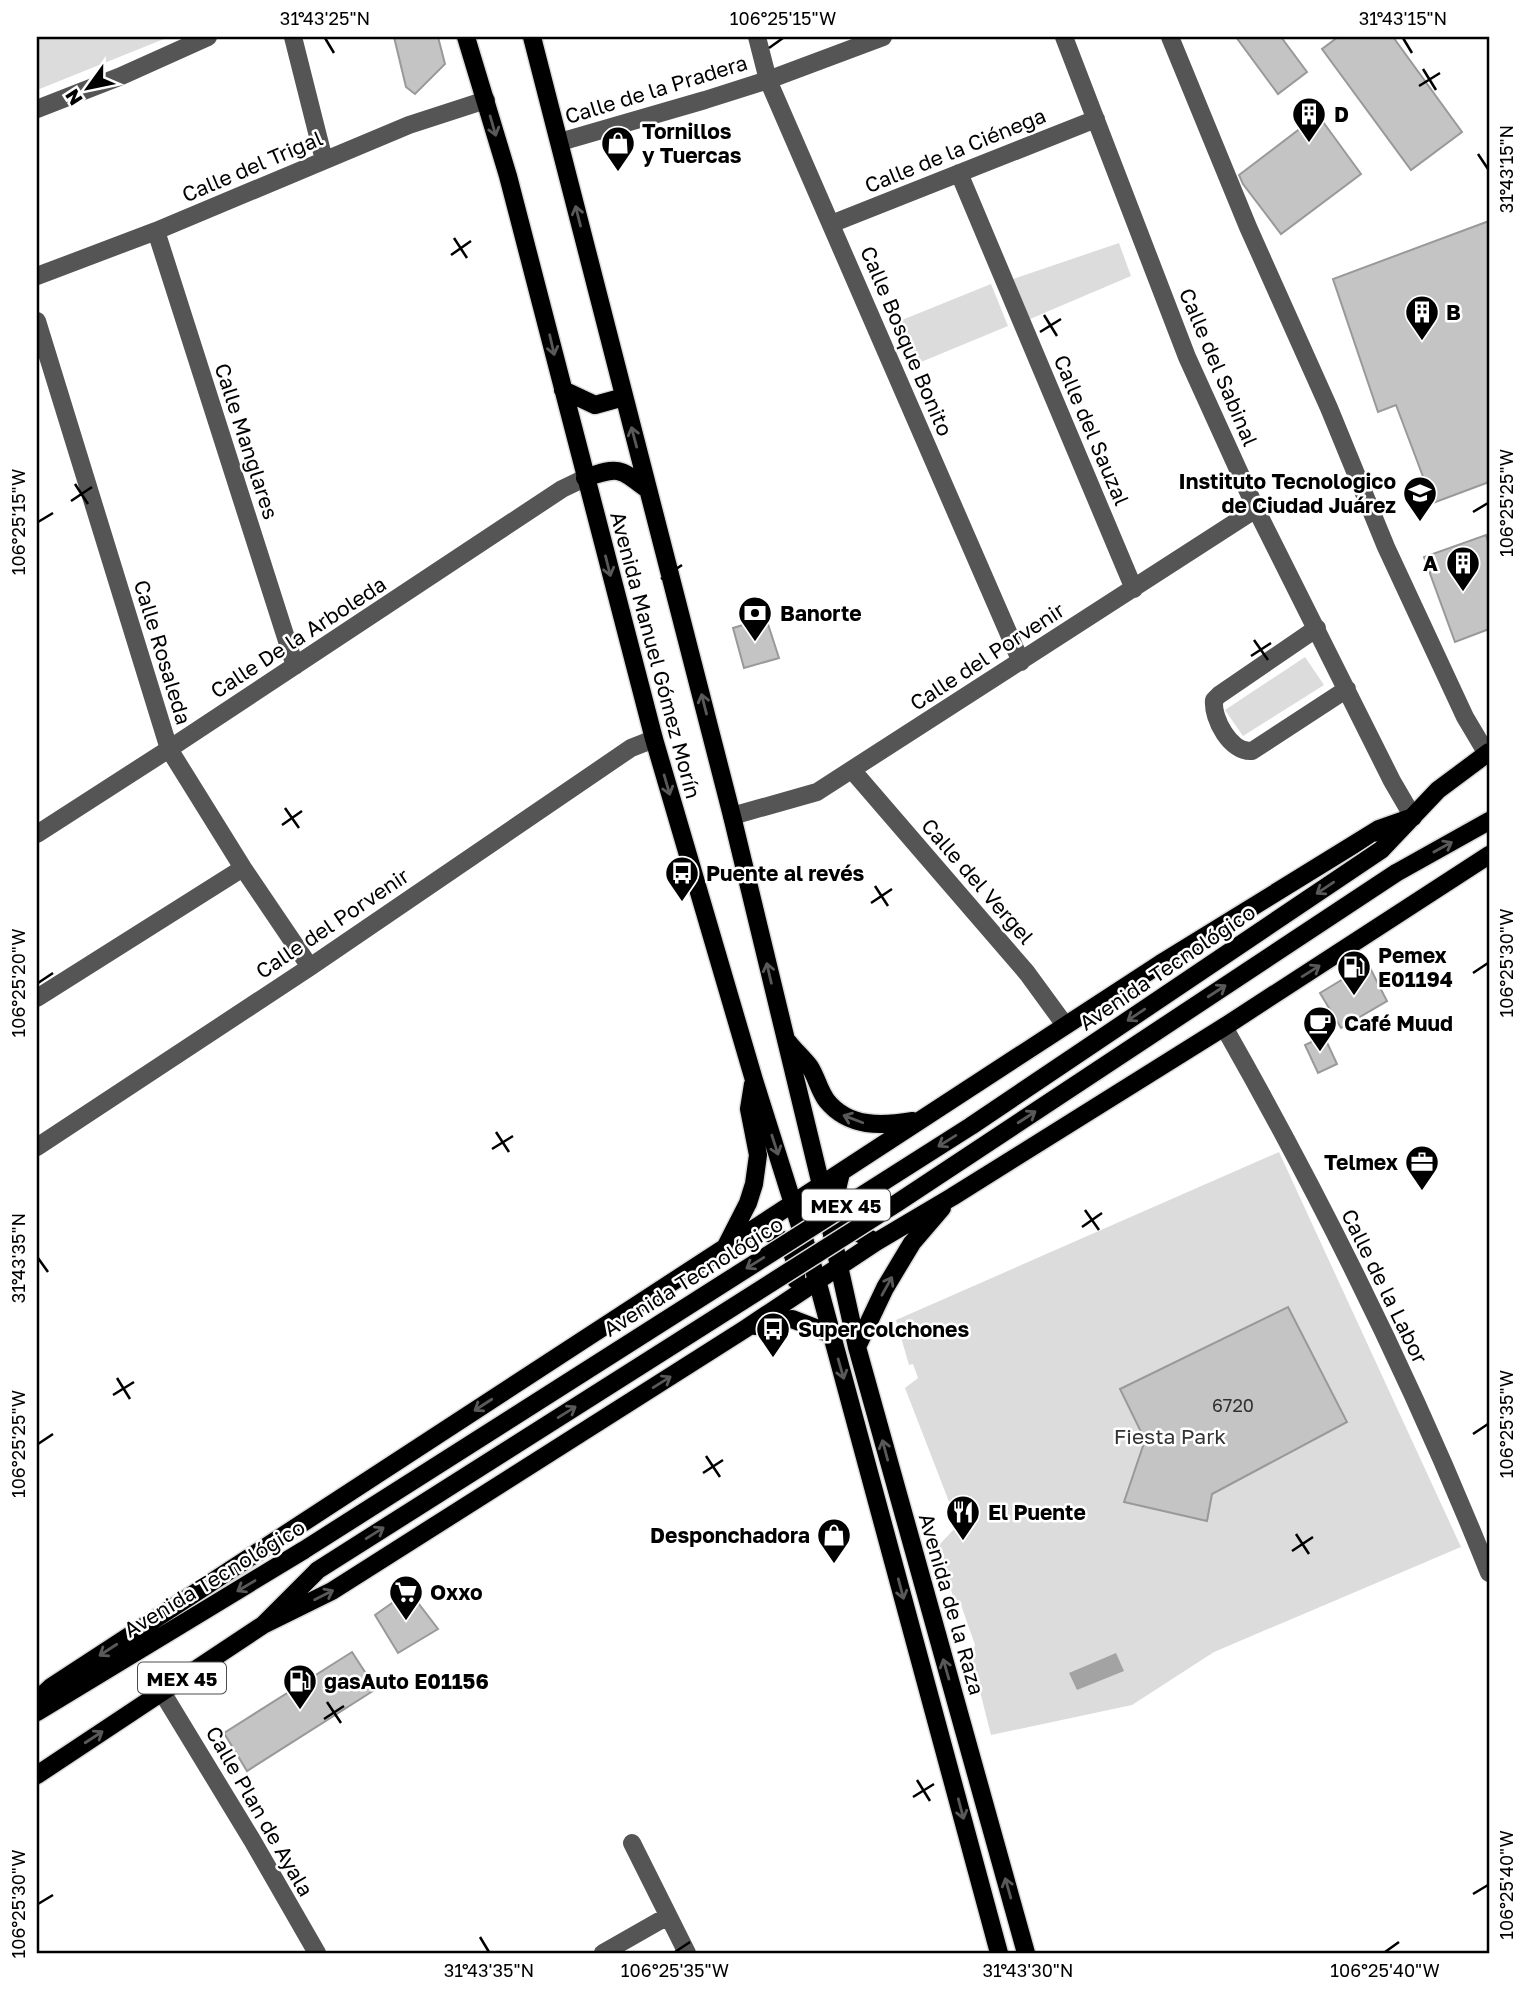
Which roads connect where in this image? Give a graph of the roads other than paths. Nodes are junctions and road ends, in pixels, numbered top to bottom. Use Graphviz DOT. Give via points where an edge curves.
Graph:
graph roads {
  1 [pos="208,37"];
  2 [pos="293,37"];
  3 [pos="466,37"];
  4 [pos="532,37"];
  5 [pos="757,37"];
  6 [pos="883,37"];
  7 [pos="1064,37"];
  8 [pos="1170,37"];
  9 [pos="768,79"];
  10 [pos="485,100"];
  11 [pos="37,109"];
  12 [pos="1096,119"];
  13 [pos="560,142"];
  14 [pos="324,159"];
  15 [pos="959,173"];
  16 [pos="831,224"];
  17 [pos="156,231"];
  18 [pos="37,276"];
  19 [pos="37,321"];
  20 [pos="563,390"];
  21 [pos="624,397"];
  22 [pos="585,478"];
  23 [pos="648,490"];
  24 [pos="1256,509"];
  25 [pos="1134,589"];
  26 [pos="1317,628"];
  27 [pos="1021,662"];
  28 [pos="295,666"];
  29 [pos="1347,689"];
  30 [pos="654,739"];
  31 [pos="169,749"];
  32 [pos="1488,753"];
  33 [pos="852,770"];
  34 [pos="732,816"];
  35 [pos="1413,817"];
  36 [pos="1489,821"];
  37 [pos="38,830"];
  38 [pos="1489,855"];
  39 [pos="243,868"];
  40 [pos="310,967"];
  41 [pos="37,998"];
  42 [pos="1065,1025"];
  43 [pos="1224,1027"];
  44 [pos="785,1039"];
  45 [pos="754,1080"];
  46 [pos="920,1120"];
  47 [pos="37,1147"];
  48 [pos="841,1173"];
  49 [pos="821,1185"];
  50 [pos="952,1197"];
  51 [pos="794,1203"];
  52 [pos="757,1227"];
  53 [pos="876,1242"];
  54 [pos="725,1248"];
  55 [pos="838,1266"];
  56 [pos="817,1280"];
  57 [pos="795,1294"];
  58 [pos="746,1329"];
  59 [pos="831,1334"];
  60 [pos="857,1347"];
  61 [pos="1489,1573"];
  62 [pos="263,1625"];
  63 [pos="162,1692"];
  64 [pos="37,1700"];
  65 [pos="37,1712"];
  66 [pos="37,1775"];
  67 [pos="632,1843"];
  68 [pos="668,1916"];
  69 [pos="317,1953"];
  70 [pos="603,1953"];
  71 [pos="687,1953"];
  72 [pos="999,1953"];
  73 [pos="1026,1953"];
  1 -- 11 [label="street"];
  2 -- 14 [label="street"];
  3 -- 10 [label="main road, Avenida Manuel Gómez Morín"];
  4 -- 13 [label="main road, Avenida Manuel Gómez Morín"];
  5 -- 9 [label="street, Calle Bosque Bonito"];
  6 -- 9 [label="street, Calle de la Pradera"];
  7 -- 12 [label="street, Calle del Sabinal"];
  8 -- 32 [label="street" via="1386,547 1465,717"];
  9 -- 13 [label="street, Calle de la Pradera"];
  9 -- 16 [label="street, Calle Bosque Bonito"];
  10 -- 14 [label="street, Calle del Trigal"];
  10 -- 20 [label="main road, Avenida Manuel Gómez Morín, one-way"];
  12 -- 15 [label="street, Calle de la Ciénega"];
  12 -- 24 [label="street, Calle del Sabinal" via="1187,357"];
  21 -- 13 [label="main road, Avenida Manuel Gómez Morín, one-way"];
  14 -- 17 [label="street, Calle del Trigal"];
  15 -- 16 [label="street, Calle de la Ciénega"];
  15 -- 25 [label="street, Calle del Sauzal"];
  16 -- 27 [label="street, Calle Bosque Bonito"];
  17 -- 18 [label="street, Calle del Trigal"];
  17 -- 28 [label="street, Calle Manglares"];
  19 -- 31 [label="street, Calle Rosaleda"];
  20 -- 21 [label="main road" via="595,405"];
  20 -- 22 [label="main road, Avenida Manuel Gómez Morín"];
  23 -- 21 [label="main road, Avenida Manuel Gómez Morín, one-way"];
  22 -- 23 [label="main road" via="617,470"];
  22 -- 28 [label="street, Calle De la Arboleda"];
  22 -- 30 [label="main road, Avenida Manuel Gómez Morín, one-way"];
  34 -- 23 [label="main road, Avenida Manuel Gómez Morín, one-way"];
  24 -- 25 [label="street, Calle del Porvenir"];
  24 -- 26 [label="street, Calle del Sabinal"];
  25 -- 27 [label="street, Calle del Porvenir"];
  26 -- 29 [label="street, Calle del Sabinal"];
  26 -- 29 [label="street" via="1219,695 1214,700 1215,716 1235,746 1252,751"];
  27 -- 33 [label="street, Calle del Porvenir"];
  28 -- 31 [label="street, Calle De la Arboleda"];
  29 -- 35 [label="street, Calle del Sabinal"];
  30 -- 40 [label="street, Calle del Porvenir" via="631,748"];
  30 -- 45 [label="main road, Avenida Manuel Gómez Morín, one-way"];
  31 -- 37 [label="street, Calle De la Arboleda"];
  31 -- 39 [label="street, Calle Rosaleda"];
  32 -- 35 [label="main road, Avenida Tecnológico / MEX 45" via="1438,790"];
  33 -- 34 [label="street, Calle del Porvenir" via="817,792"];
  33 -- 42 [label="street, Calle del Vergel" via="1027,973"];
  44 -- 34 [label="main road, Avenida Manuel Gómez Morín, one-way"];
  35 -- 42 [label="main road" via="1379,829"];
  35 -- 65 [label="main road, Avenida Tecnológico / MEX 45, one-way, bridge" via="1381,850 971,1126 304,1550"];
  62 -- 36 [label="main road, MEX 45, one-way, bridge" via="318,1570 897,1203 1396,873"];
  43 -- 38 [label="main road, one-way"];
  39 -- 40 [label="street, Calle Rosaleda"];
  39 -- 41 [label="street"];
  40 -- 47 [label="street, Calle del Porvenir"];
  42 -- 46 [label="main road"];
  43 -- 50 [label="main road"];
  43 -- 61 [label="street, Calle de la Labor" via="1345,1250"];
  46 -- 44 [label="main road, one-way" via="882,1126 839,1113"];
  44 -- 49 [label="main road, Avenida Manuel Gómez Morín"];
  45 -- 51 [label="main road, Avenida Manuel Gómez Morín, one-way"];
  45 -- 54 [label="main road" via="749,1109 758,1155 754,1184"];
  46 -- 48 [label="main road"];
  48 -- 49 [label="main road"];
  48 -- 53 [label="main road" via="834,1198 838,1216 849,1229"];
  49 -- 51 [label="main road"];
  49 -- 55 [label="main road"];
  50 -- 53 [label="main road"];
  60 -- 50 [label="main road, one-way" via="912,1243"];
  51 -- 52 [label="main road"];
  51 -- 56 [label="main road, Avenida Manuel Gómez Morín"];
  52 -- 54 [label="main road"];
  52 -- 57 [label="main road" via="788,1244 796,1263"];
  53 -- 55 [label="main road"];
  54 -- 64 [label="main road, one-way" via="226,1571"];
  55 -- 56 [label="main road"];
  55 -- 60 [label="main road, Avenida de la Raza"];
  56 -- 57 [label="main road"];
  56 -- 59 [label="main road, Avenida de la Raza"];
  57 -- 58 [label="main road"];
  58 -- 59 [label="main road" via="792,1320"];
  62 -- 58 [label="main road, one-way" via="332,1591"];
  59 -- 72 [label="main road, Avenida de la Raza, one-way"];
  73 -- 60 [label="main road, Avenida de la Raza, one-way"];
  62 -- 63 [label="main road, MEX 45"];
  66 -- 63 [label="main road, MEX 45, one-way"];
  63 -- 69 [label="street, Calle Plan de Ayala"];
  67 -- 68 [label="street"];
  68 -- 70 [label="street"];
  68 -- 71 [label="street"];
}
